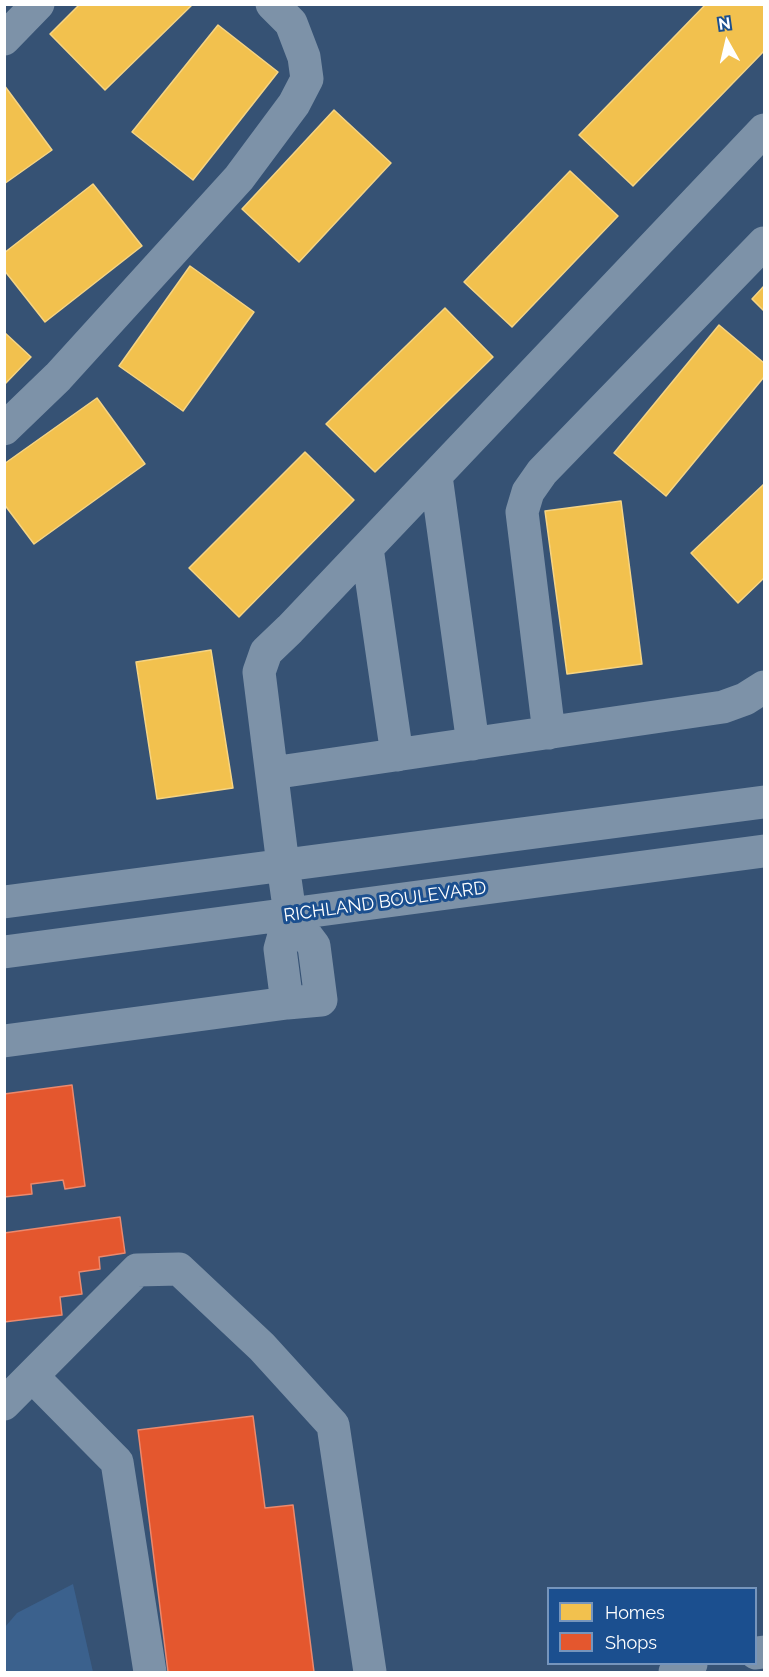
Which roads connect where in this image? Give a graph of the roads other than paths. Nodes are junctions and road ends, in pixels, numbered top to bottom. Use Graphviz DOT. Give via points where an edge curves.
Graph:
graph roads {
  1 [pos="38,4"];
  2 [pos="272,4"];
  3 [pos="4,39"];
  4 [pos="765,130"];
  5 [pos="765,243"];
  6 [pos="4,429"];
  7 [pos="436,476"];
  8 [pos="367,548"];
  9 [pos="765,687"];
  10 [pos="549,733"];
  11 [pos="473,744"];
  12 [pos="397,755"];
  13 [pos="272,773"];
  14 [pos="765,802"];
  15 [pos="765,851"];
  16 [pos="283,866"];
  17 [pos="4,902"];
  18 [pos="290,914"];
  19 [pos="4,952"];
  20 [pos="286,1003"];
  21 [pos="4,1041"];
  22 [pos="32,1376"];
  23 [pos="4,1404"];
  24 [pos="689,1665"];
  25 [pos="150,1672"];
  26 [pos="370,1672"];
  27 [pos="675,1672"];
  1 -- 3 [label="street"];
  2 -- 6 [label="street" via="291,23 304,57 307,80 294,104 239,178 58,377"];
  4 -- 7 [label="street"];
  5 -- 10 [label="street" via="542,472 528,492 522,512"];
  7 -- 8 [label="street"];
  7 -- 11 [label="street"];
  8 -- 12 [label="street"];
  8 -- 13 [label="street" via="266,651 259,672"];
  9 -- 10 [label="street" via="723,706"];
  10 -- 11 [label="street"];
  11 -- 12 [label="street"];
  12 -- 13 [label="street"];
  13 -- 16 [label="street"];
  14 -- 16 [label="street"];
  15 -- 18 [label="street, RICHLAND BOULEVARD"];
  16 -- 17 [label="street"];
  16 -- 18 [label="street"];
  18 -- 19 [label="street, RICHLAND BOULEVARD"];
  18 -- 20 [label="street" via="280,950"];
  18 -- 20 [label="street" via="314,946 321,1000"];
  20 -- 21 [label="street"];
  22 -- 23 [label="street"];
  22 -- 25 [label="street" via="117,1462"];
  22 -- 26 [label="street" via="136,1270 179,1269 262,1347 333,1425"];
  24 -- 27 [label="street"];
}
